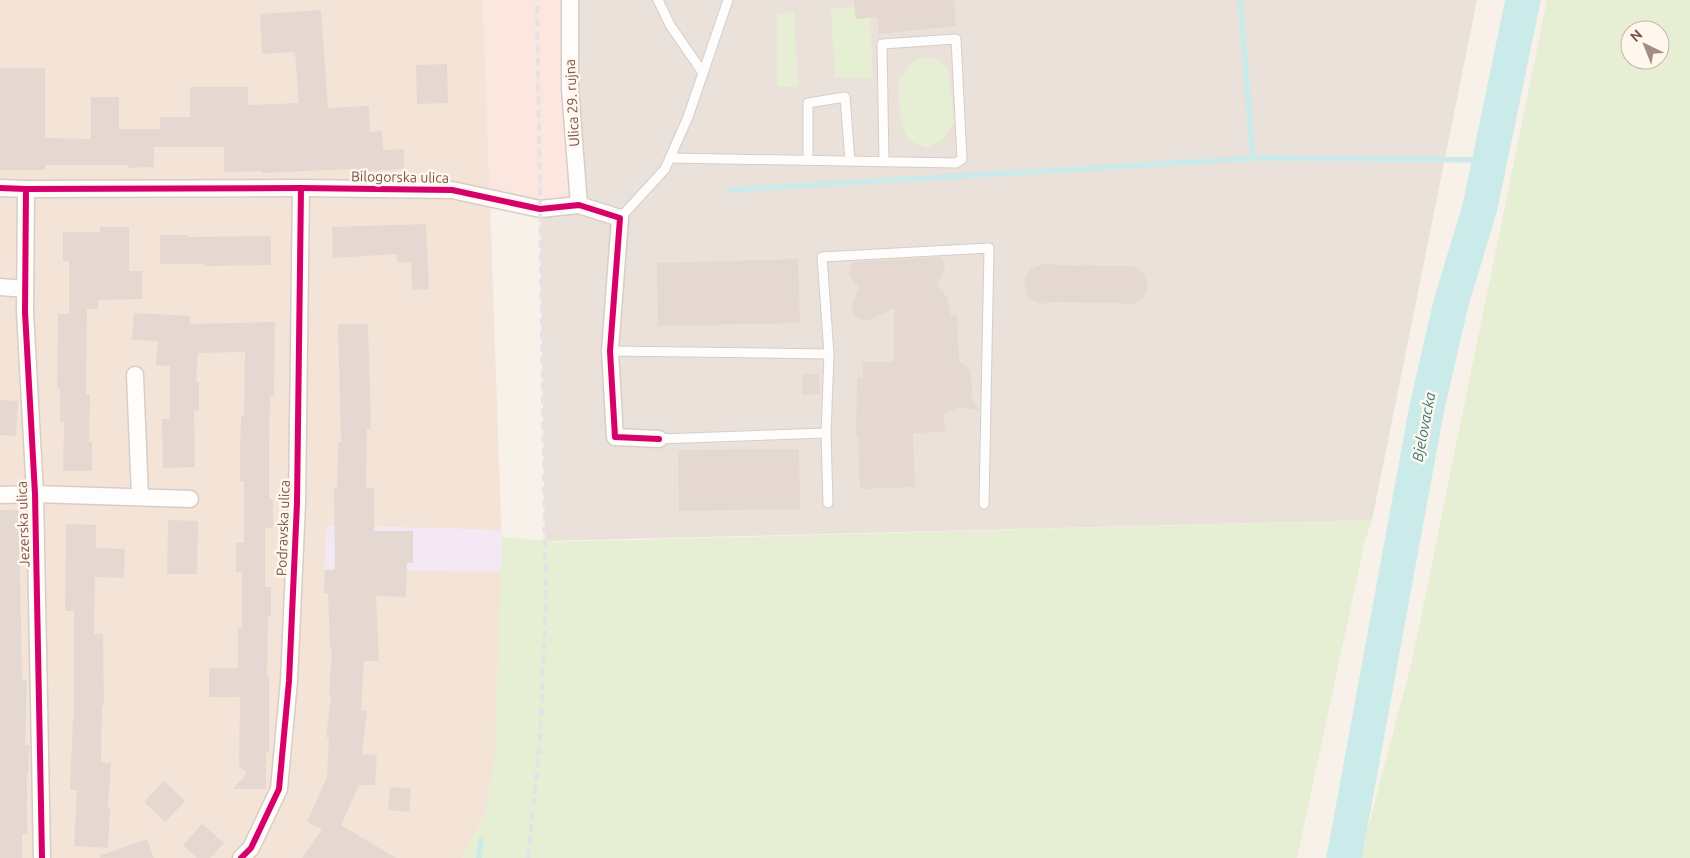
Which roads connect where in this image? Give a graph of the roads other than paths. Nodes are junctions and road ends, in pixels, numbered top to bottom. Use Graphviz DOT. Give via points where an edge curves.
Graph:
graph roads {
  1 [pos="570,0"];
  2 [pos="658,0"];
  3 [pos="728,0"];
  4 [pos="704,73"];
  5 [pos="670,158"];
  6 [pos="808,160"];
  7 [pos="850,161"];
  8 [pos="884,162"];
  9 [pos="0,188"];
  10 [pos="301,188"];
  11 [pos="26,189"];
  12 [pos="579,205"];
  13 [pos="620,218"];
  14 [pos="0,288"];
  15 [pos="25,289"];
  16 [pos="610,352"];
  17 [pos="829,354"];
  18 [pos="135,375"];
  19 [pos="826,433"];
  20 [pos="659,439"];
  21 [pos="35,494"];
  22 [pos="0,495"];
  23 [pos="140,497"];
  24 [pos="190,499"];
  25 [pos="828,503"];
  26 [pos="984,504"];
  27 [pos="42,858"];
  28 [pos="241,858"];
  1 -- 12 [label="street, Ulica 29. rujna" via="570,88"];
  2 -- 4 [label="lane" via="670,24"];
  3 -- 4 [label="lane"];
  4 -- 5 [label="lane"];
  5 -- 6 [label="lane"];
  5 -- 13 [label="lane" via="665,169"];
  6 -- 7 [label="lane"];
  6 -- 7 [label="lane" via="808,103 845,97"];
  7 -- 8 [label="lane"];
  8 -- 8 [label="lane" via="956,163 962,159 956,39 882,44"];
  9 -- 11 [label="street, Bilogorska ulica"];
  10 -- 11 [label="street, Bilogorska ulica"];
  10 -- 12 [label="street, Bilogorska ulica" via="452,190 540,209"];
  10 -- 28 [label="street, Podravska ulica" via="297,503 279,789 251,848"];
  11 -- 15 [label="street, Jezerska ulica"];
  12 -- 13 [label="street, Bilogorska ulica"];
  13 -- 16 [label="street"];
  14 -- 15 [label="street"];
  15 -- 21 [label="street, Jezerska ulica"];
  16 -- 17 [label="lane"];
  16 -- 20 [label="street" via="615,437"];
  17 -- 19 [label="lane"];
  17 -- 26 [label="lane" via="822,257 989,248"];
  18 -- 23 [label="street"];
  19 -- 20 [label="lane"];
  19 -- 25 [label="lane"];
  21 -- 22 [label="street"];
  21 -- 23 [label="street"];
  21 -- 27 [label="street, Jezerska ulica"];
  23 -- 24 [label="street"];
}
